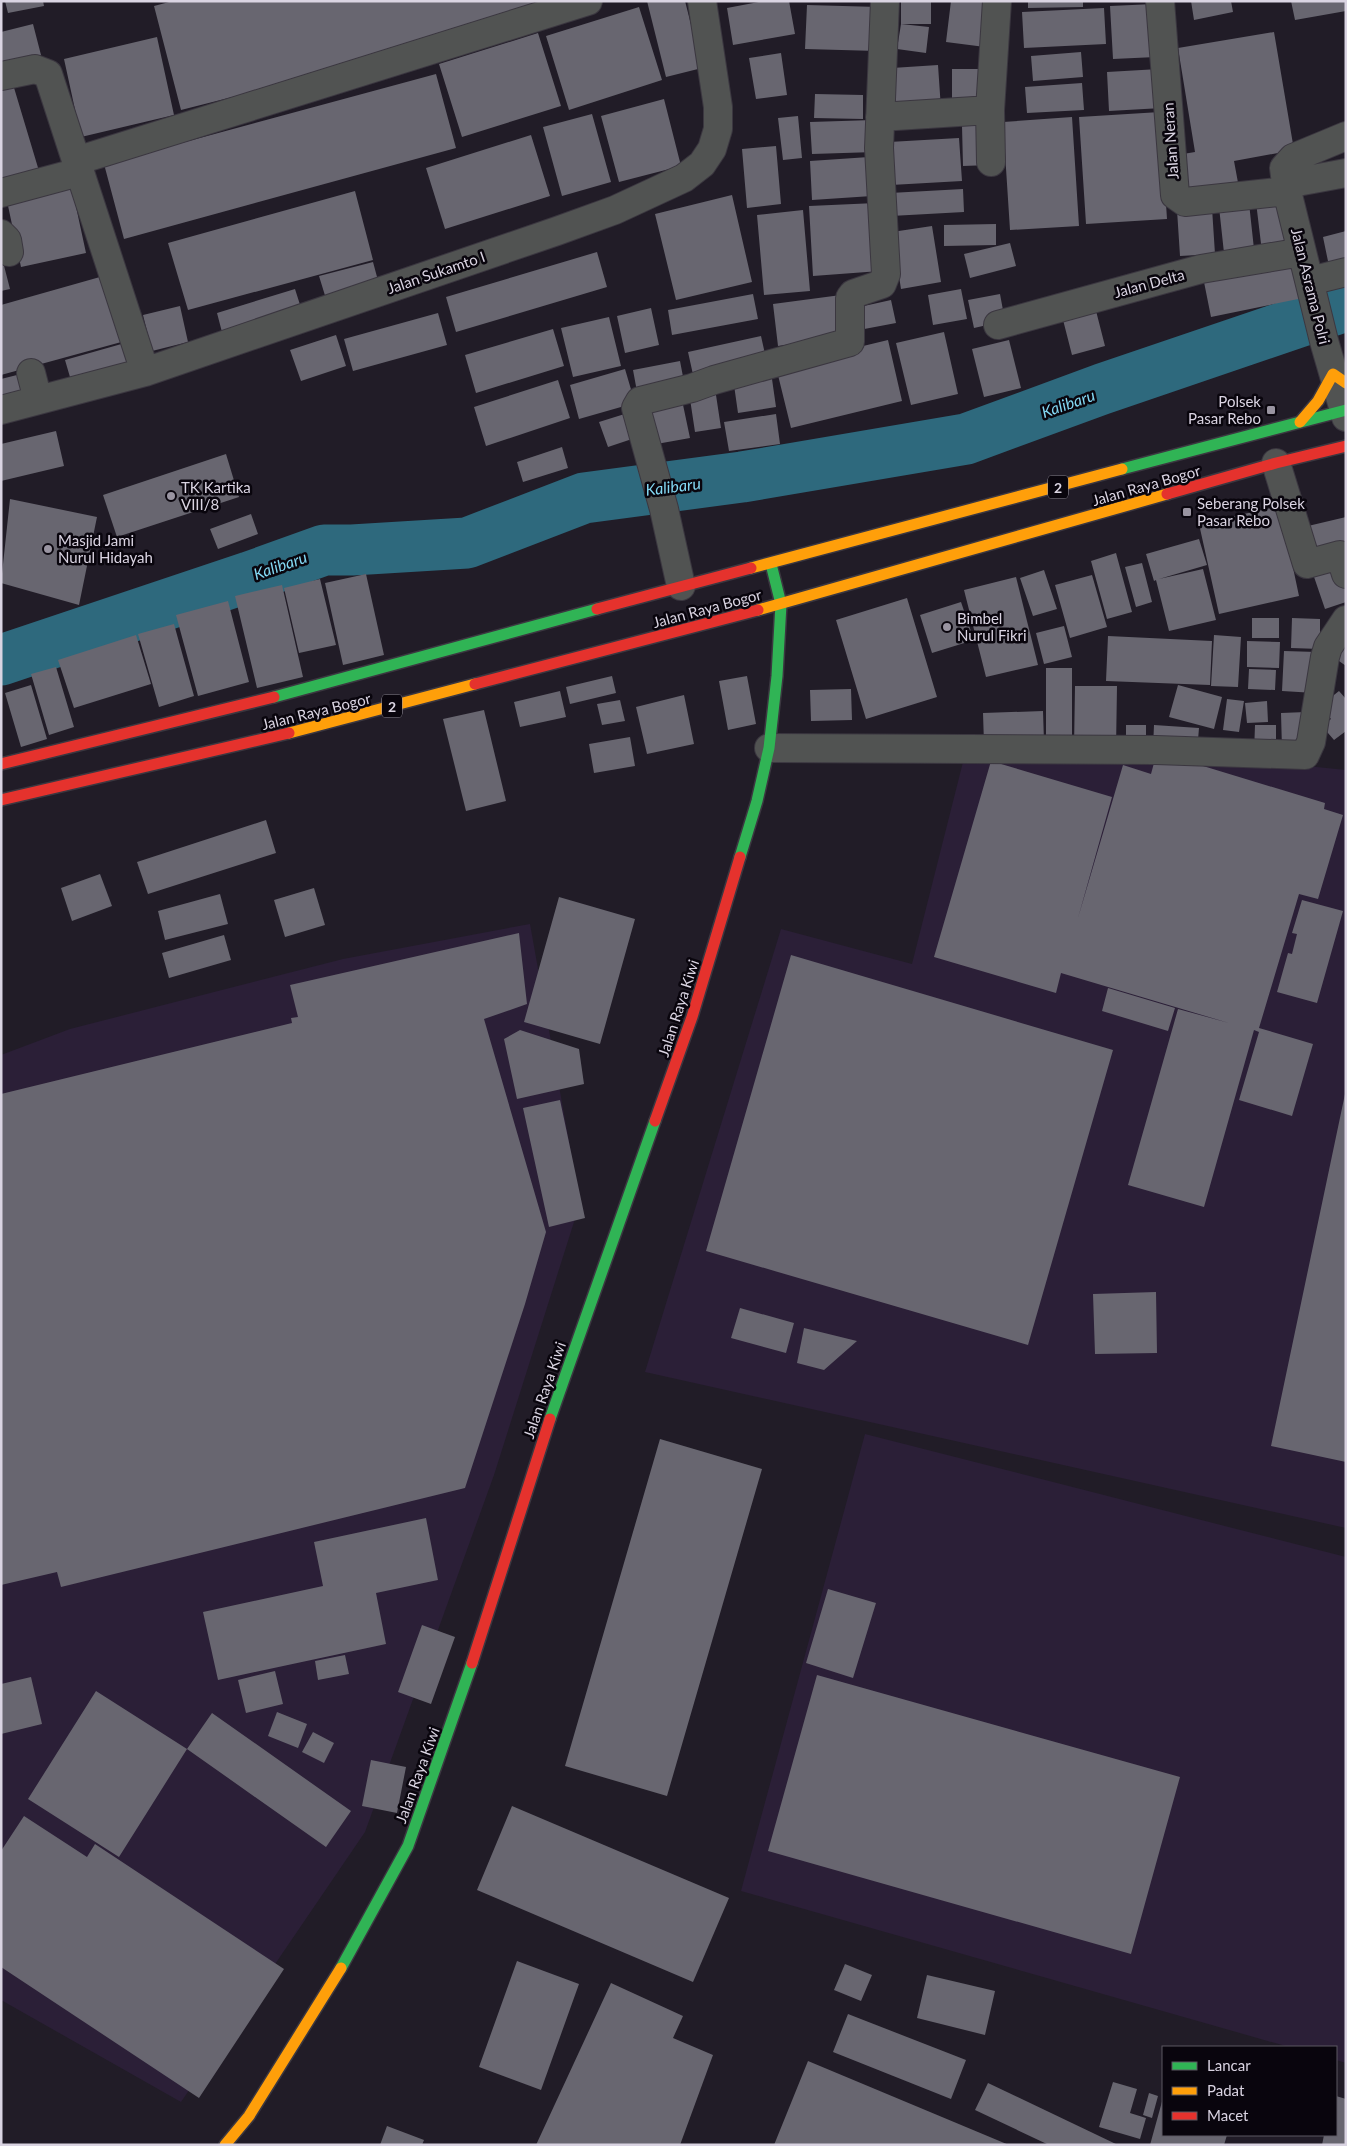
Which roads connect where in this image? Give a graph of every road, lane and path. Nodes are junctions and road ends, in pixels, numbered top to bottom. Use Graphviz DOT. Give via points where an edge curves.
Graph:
graph roads {
  1 [pos="588,1"];
  2 [pos="702,1"];
  3 [pos="885,1"];
  4 [pos="997,1"];
  5 [pos="1160,1"];
  6 [pos="1,76"];
  7 [pos="990,110"];
  8 [pos="880,117"];
  9 [pos="1346,136"];
  10 [pos="992,162"];
  11 [pos="78,167"];
  12 [pos="1346,173"];
  13 [pos="1286,187"];
  14 [pos="1,194"];
  15 [pos="1302,252"];
  16 [pos="1346,272"];
  17 [pos="1313,292"];
  18 [pos="998,325"];
  19 [pos="144,372"];
  20 [pos="31,373"];
  21 [pos="1340,379"];
  22 [pos="38,400"];
  23 [pos="1,410"];
  24 [pos="1345,413"];
  25 [pos="1300,422"];
  26 [pos="1346,446"];
  27 [pos="1276,463"];
  28 [pos="771,564"];
  29 [pos="1346,574"];
  30 [pos="681,586"];
  31 [pos="781,604"];
  32 [pos="1346,620"];
  33 [pos="769,748"];
  34 [pos="1,764"];
  35 [pos="1,800"];
  36 [pos="225,2145"];
  1 -- 11 [label="street"];
  2 -- 19 [label="street, Jalan Sukamto I" via="718,107 718,129 712,149 702,164 684,178 614,210"];
  3 -- 8 [label="street"];
  4 -- 7 [label="street"];
  5 -- 13 [label="street, Jalan Neran" via="1173,190 1177,198 1184,202"];
  6 -- 11 [label="street" via="35,69 48,74"];
  7 -- 8 [label="street"];
  7 -- 10 [label="street"];
  8 -- 30 [label="street" via="886,274 882,284 850,298 850,342 640,400 636,408"];
  9 -- 13 [label="street, Jalan Asrama Polri" via="1293,158 1284,168"];
  11 -- 14 [label="street"];
  11 -- 19 [label="street"];
  12 -- 13 [label="street"];
  13 -- 15 [label="street, Jalan Asrama Polri"];
  15 -- 17 [label="street, Jalan Asrama Polri"];
  15 -- 18 [label="street, Jalan Delta" via="1202,269"];
  16 -- 17 [label="street"];
  17 -- 21 [label="street, Jalan Asrama Polri" via="1324,341"];
  19 -- 22 [label="street, Jalan Sukamto I"];
  20 -- 22 [label="street"];
  21 -- 24 [label="street, Jalan Asrama Polri"];
  21 -- 25 [label="main road"];
  22 -- 23 [label="street, Jalan Sukamto I"];
  24 -- 25 [label="main road, Jalan Raya Bogor / 2"];
  25 -- 28 [label="main road, Jalan Raya Bogor / 2"];
  26 -- 27 [label="main road, Jalan Raya Bogor / 2"];
  27 -- 29 [label="street" via="1307,564 1340,556"];
  27 -- 31 [label="main road, Jalan Raya Bogor / 2"];
  28 -- 30 [label="main road, Jalan Raya Bogor / 2"];
  28 -- 31 [label="main road, Jalan Raya Bogor"];
  30 -- 34 [label="main road, Jalan Raya Bogor / 2" via="270,698"];
  31 -- 33 [label="main road, Jalan Raya Kiwi"];
  31 -- 35 [label="main road, Jalan Raya Bogor / 2" via="279,736"];
  32 -- 33 [label="street" via="1328,648 1311,742 1305,755 1156,750"];
  33 -- 36 [label="main road, Jalan Raya Kiwi" via="746,842 692,1017 567,1367 458,1707 408,1846 322,2001 249,2116"];
}
